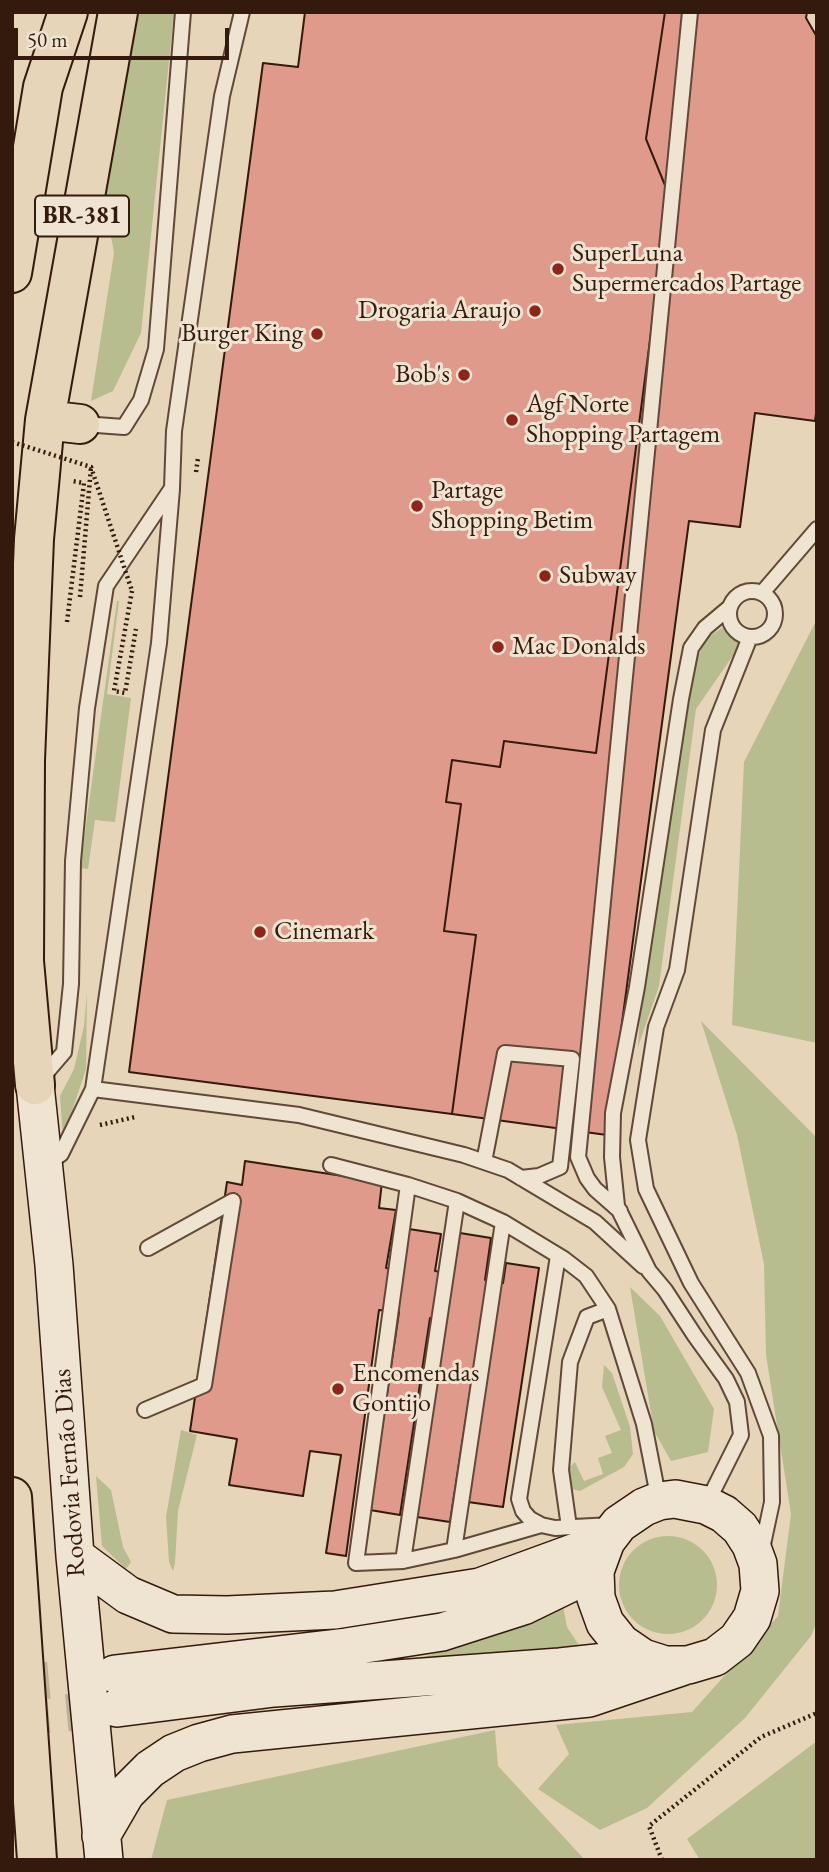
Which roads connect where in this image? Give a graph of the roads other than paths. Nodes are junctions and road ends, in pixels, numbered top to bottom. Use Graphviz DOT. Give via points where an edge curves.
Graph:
graph roads {
  1 [pos="68,12"];
  2 [pos="118,12"];
  3 [pos="183,12"];
  4 [pos="242,12"];
  5 [pos="690,12"];
  6 [pos="12,274"];
  7 [pos="62,422"];
  8 [pos="172,488"];
  9 [pos="817,529"];
  10 [pos="762,593"];
  11 [pos="730,607"];
  12 [pos="750,637"];
  13 [pos="35,1085"];
  14 [pos="93,1089"];
  15 [pos="484,1162"];
  16 [pos="45,1165"];
  17 [pos="331,1165"];
  18 [pos="521,1178"];
  19 [pos="408,1185"];
  20 [pos="457,1201"];
  21 [pos="620,1211"];
  22 [pos="503,1222"];
  23 [pos="148,1248"];
  24 [pos="558,1256"];
  25 [pos="649,1271"];
  26 [pos="608,1309"];
  27 [pos="145,1410"];
  28 [pos="12,1497"];
  29 [pos="659,1501"];
  30 [pos="706,1505"];
  31 [pos="541,1525"];
  32 [pos="569,1527"];
  33 [pos="607,1546"];
  34 [pos="454,1550"];
  35 [pos="75,1556"];
  36 [pos="403,1561"];
  37 [pos="758,1564"];
  38 [pos="643,1658"];
  39 [pos="688,1665"];
  40 [pos="102,1848"];
  41 [pos="37,1860"];
  1 -- 6 [label="highway, BR-381" via="43,87"];
  2 -- 7 [label="highway, BR-381"];
  3 -- 7 [label="lane" via="156,349 141,400 124,427"];
  4 -- 8 [label="lane" via="222,96 174,431"];
  5 -- 21 [label="lane" via="578,1157 595,1189"];
  7 -- 13 [label="highway, BR-381" via="34,539 25,760 24,961"];
  8 -- 13 [label="lane" via="106,586 87,708 74,849 71,984 64,1052"];
  8 -- 14 [label="lane" via="159,643"];
  9 -- 10 [label="lane"];
  10 -- 11 [label="lane" via="746,591"];
  10 -- 12 [label="lane" via="773,604 774,620 765,633"];
  11 -- 12 [label="lane" via="733,627"];
  11 -- 21 [label="lane" via="705,628 691,648 681,699 613,1113 612,1157"];
  12 -- 37 [label="lane" via="713,730 677,970 656,1027 638,1140 646,1189 691,1283 748,1373 771,1436 772,1502"];
  13 -- 16 [label="main road, Rodovia Fernão Dias / BR-381"];
  14 -- 15 [label="lane" via="299,1115"];
  14 -- 16 [label="lane" via="61,1154"];
  15 -- 18 [label="lane"];
  15 -- 18 [label="lane" via="505,1053 572,1059 560,1167 540,1177"];
  16 -- 35 [label="main road, Rodovia Fernão Dias / BR-381"];
  17 -- 19 [label="lane"];
  18 -- 25 [label="lane" via="595,1222"];
  19 -- 20 [label="lane"];
  19 -- 36 [label="lane" via="356,1563"];
  20 -- 22 [label="lane"];
  20 -- 36 [label="lane"];
  21 -- 25 [label="lane"];
  22 -- 24 [label="lane"];
  22 -- 34 [label="lane"];
  23 -- 27 [label="lane" via="233,1201 204,1385"];
  24 -- 26 [label="lane" via="586,1276"];
  24 -- 31 [label="lane" via="519,1499 523,1511"];
  25 -- 30 [label="lane" via="726,1379 737,1402 741,1435"];
  26 -- 29 [label="lane" via="644,1424"];
  26 -- 32 [label="lane" via="587,1317 570,1362 561,1470"];
  28 -- 41 [label="highway"];
  29 -- 30 [label="main road"];
  29 -- 33 [label="main road" via="638,1510"];
  30 -- 37 [label="main road" via="740,1528"];
  31 -- 32 [label="lane"];
  31 -- 34 [label="lane"];
  32 -- 33 [label="lane"];
  33 -- 35 [label="main road" via="480,1587 335,1610 228,1615 173,1614 128,1595"];
  33 -- 38 [label="main road" via="596,1598 605,1623 621,1643"];
  33 -- 38 [label="main road" via="523,1606 442,1632 116,1691 274,1688"];
  34 -- 36 [label="lane"];
  35 -- 40 [label="main road, Rodovia Fernão Dias / BR-381"];
  37 -- 39 [label="main road" via="760,1591 752,1618 737,1640 715,1657"];
  38 -- 39 [label="main road" via="665,1665"];
  39 -- 40 [label="main road" via="589,1698 232,1734 199,1743 150,1769 126,1793"];
}
